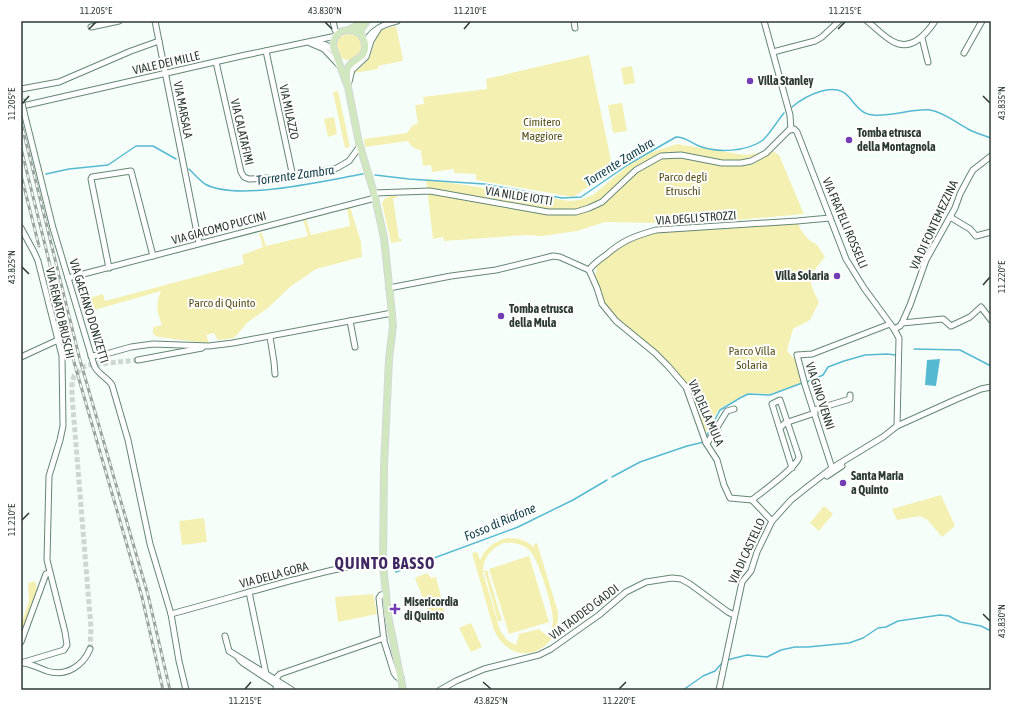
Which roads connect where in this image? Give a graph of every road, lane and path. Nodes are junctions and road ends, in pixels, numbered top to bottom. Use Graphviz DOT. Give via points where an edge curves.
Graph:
graph roads {
  1 [pos="119,21"];
  2 [pos="155,21"];
  3 [pos="333,21"];
  4 [pos="360,21"];
  5 [pos="367,21"];
  6 [pos="396,21"];
  7 [pos="574,21"];
  8 [pos="764,21"];
  9 [pos="839,21"];
  10 [pos="867,21"];
  11 [pos="875,21"];
  12 [pos="935,21"];
  13 [pos="982,21"];
  14 [pos="91,27"];
  15 [pos="379,28"];
  16 [pos="575,28"];
  17 [pos="877,29"];
  18 [pos="348,30"];
  19 [pos="337,35"];
  20 [pos="362,37"];
  21 [pos="922,38"];
  22 [pos="159,41"];
  23 [pos="309,42"];
  24 [pos="365,45"];
  25 [pos="266,51"];
  26 [pos="334,51"];
  27 [pos="773,52"];
  28 [pos="964,53"];
  29 [pos="337,57"];
  30 [pos="354,61"];
  31 [pos="216,62"];
  32 [pos="928,62"];
  33 [pos="341,68"];
  34 [pos="166,73"];
  35 [pos="348,86"];
  36 [pos="21,90"];
  37 [pos="21,99"];
  38 [pos="27,105"];
  39 [pos="790,129"];
  40 [pos="360,146"];
  41 [pos="991,156"];
  42 [pos="293,177"];
  43 [pos="375,196"];
  44 [pos="950,217"];
  45 [pos="830,218"];
  46 [pos="21,228"];
  47 [pos="991,232"];
  48 [pos="199,243"];
  49 [pos="153,256"];
  50 [pos="109,268"];
  51 [pos="589,270"];
  52 [pos="68,278"];
  53 [pos="390,288"];
  54 [pos="392,313"];
  55 [pos="991,320"];
  56 [pos="350,321"];
  57 [pos="902,323"];
  58 [pos="890,324"];
  59 [pos="894,329"];
  60 [pos="270,337"];
  61 [pos="58,340"];
  62 [pos="209,346"];
  63 [pos="355,347"];
  64 [pos="91,356"];
  65 [pos="21,357"];
  66 [pos="138,360"];
  67 [pos="275,374"];
  68 [pos="991,387"];
  69 [pos="850,398"];
  70 [pos="734,409"];
  71 [pos="814,412"];
  72 [pos="788,422"];
  73 [pos="897,426"];
  74 [pos="780,428"];
  75 [pos="706,443"];
  76 [pos="858,452"];
  77 [pos="792,468"];
  78 [pos="832,468"];
  79 [pos="806,488"];
  80 [pos="752,500"];
  81 [pos="772,521"];
  82 [pos="383,564"];
  83 [pos="50,573"];
  84 [pos="249,592"];
  85 [pos="386,594"];
  86 [pos="171,614"];
  87 [pos="734,615"];
  88 [pos="225,636"];
  89 [pos="384,638"];
  90 [pos="21,642"];
  91 [pos="90,649"];
  92 [pos="238,657"];
  93 [pos="21,663"];
  94 [pos="266,674"];
  95 [pos="401,678"];
  96 [pos="277,683"];
  97 [pos="186,690"];
  98 [pos="284,690"];
  99 [pos="292,690"];
  100 [pos="403,690"];
  101 [pos="440,690"];
  102 [pos="719,690"];
  1 -- 14 [label="street"];
  2 -- 22 [label="street, VIA MARSALA"];
  3 -- 19 [label="street"];
  4 -- 18 [label="main road"];
  5 -- 20 [label="main road" via="360,31"];
  6 -- 15 [label="street"];
  7 -- 16 [label="street"];
  8 -- 27 [label="street"];
  9 -- 27 [label="street" via="814,41"];
  10 -- 17 [label="street"];
  11 -- 17 [label="street"];
  12 -- 21 [label="street"];
  13 -- 28 [label="street"];
  15 -- 24 [label="street" via="367,39"];
  15 -- 35 [label="street" via="366,57 350,74"];
  17 -- 21 [label="street" via="892,42 900,44 906,45"];
  18 -- 19 [label="main road"];
  18 -- 20 [label="main road" via="357,32"];
  19 -- 23 [label="street, VIALE DEI MILLE"];
  19 -- 26 [label="main road" via="333,44"];
  20 -- 24 [label="main road"];
  21 -- 32 [label="street"];
  22 -- 34 [label="street, VIA MARSALA"];
  22 -- 36 [label="street" via="59,82"];
  23 -- 25 [label="street, VIALE DEI MILLE"];
  23 -- 26 [label="street" via="322,43"];
  23 -- 33 [label="street" via="324,49"];
  24 -- 30 [label="main road" via="363,54"];
  25 -- 31 [label="street, VIALE DEI MILLE"];
  25 -- 42 [label="street, VIA MILAZZO"];
  26 -- 29 [label="main road"];
  27 -- 39 [label="street" via="790,116"];
  29 -- 30 [label="main road" via="346,62"];
  29 -- 33 [label="main road"];
  30 -- 35 [label="main road" via="347,70"];
  31 -- 34 [label="street, VIALE DEI MILLE"];
  31 -- 42 [label="street, VIA CALATAFIMI" via="243,176 250,179"];
  33 -- 35 [label="main road"];
  34 -- 38 [label="street, VIALE DEI MILLE"];
  34 -- 48 [label="street, VIA MARSALA"];
  35 -- 40 [label="main road"];
  37 -- 52 [label="street, VIA GAETANO DONIZETTI, bridge"];
  39 -- 43 [label="street, VIA NILDE IOTTI" via="760,157 741,163 722,163 681,155 661,156 636,170 602,202 571,212 548,212 421,191"];
  39 -- 45 [label="street, VIA FRATELLI ROSSELLI" via="798,137"];
  40 -- 42 [label="street, VIA CALATAFIMI" via="341,167"];
  40 -- 43 [label="main road"];
  41 -- 44 [label="street, VIA DI FONTEMEZZINA" via="969,177"];
  43 -- 48 [label="street, VIA GIACOMO PUCCINI"];
  43 -- 53 [label="main road" via="384,238"];
  44 -- 47 [label="street" via="970,229 976,236"];
  44 -- 57 [label="street, VIA DI FONTEMEZZINA" via="926,260"];
  45 -- 51 [label="street, VIA DEGLI STROZZI" via="656,230 639,234 612,248"];
  45 -- 58 [label="street, VIA FRATELLI ROSSELLI" via="846,259"];
  46 -- 61 [label="street, VIA RENATO BRUSCHI" via="36,257"];
  48 -- 49 [label="street, VIA GIACOMO PUCCINI"];
  49 -- 50 [label="street, VIA GIACOMO PUCCINI"];
  49 -- 50 [label="street" via="131,170 91,177"];
  50 -- 52 [label="street, VIA GIACOMO PUCCINI"];
  51 -- 53 [label="street" via="553,256 496,270"];
  51 -- 75 [label="street, VIA DELLA MULA" via="602,304 616,321 655,353 686,387"];
  52 -- 64 [label="street, VIA GAETANO DONIZETTI"];
  53 -- 54 [label="main road"];
  54 -- 56 [label="street"];
  54 -- 82 [label="main road" via="384,467"];
  55 -- 57 [label="street" via="981,307 970,317 951,326 943,319"];
  56 -- 60 [label="street"];
  56 -- 63 [label="street"];
  57 -- 59 [label="street, VIA DI FONTEMEZZINA"];
  58 -- 59 [label="street, VIA FRATELLI ROSSELLI"];
  58 -- 71 [label="street, VIA GINO VENNI" via="812,354 797,355"];
  59 -- 73 [label="street, VIA FRATELLI ROSSELLI" via="900,342"];
  60 -- 62 [label="street"];
  60 -- 67 [label="street"];
  61 -- 65 [label="street"];
  61 -- 83 [label="street, VIA RENATO BRUSCHI" via="63,372 63,426 49,476 47,560"];
  62 -- 64 [label="street" via="153,344"];
  62 -- 66 [label="street"];
  64 -- 86 [label="street, VIA GAETANO DONIZETTI" via="96,370 112,385 132,459 150,544"];
  68 -- 73 [label="street, VIA DI CASTELLO"];
  69 -- 71 [label="street"];
  70 -- 75 [label="street" via="727,412"];
  71 -- 72 [label="street"];
  71 -- 78 [label="street, VIA GINO VENNI"];
  72 -- 74 [label="street"];
  72 -- 74 [label="street" via="780,400 772,404"];
  72 -- 77 [label="street" via="799,457"];
  73 -- 76 [label="street, VIA DI CASTELLO"];
  74 -- 77 [label="street"];
  75 -- 80 [label="street, VIA DELLA MULA" via="717,460 730,498"];
  76 -- 78 [label="street, VIA DI CASTELLO"];
  76 -- 79 [label="street" via="857,456 810,488"];
  77 -- 80 [label="street"];
  78 -- 79 [label="street, VIA DI CASTELLO"];
  79 -- 81 [label="street, VIA DI CASTELLO"];
  80 -- 81 [label="street"];
  81 -- 87 [label="street, VIA DI CASTELLO" via="751,571 742,582"];
  82 -- 84 [label="street, VIA DELLA GORA" via="339,569"];
  82 -- 85 [label="main road"];
  83 -- 90 [label="street" via="46,574"];
  83 -- 93 [label="street, VIA RENATO BRUSCHI" via="65,632 66,648"];
  84 -- 86 [label="street, VIA DELLA GORA"];
  84 -- 94 [label="street"];
  85 -- 89 [label="street" via="379,598"];
  85 -- 95 [label="main road"];
  86 -- 97 [label="street, VIA GAETANO DONIZETTI"];
  87 -- 101 [label="street, VIA TADDEO GADDI" via="681,579 646,582 626,592 551,649 539,655 484,669"];
  87 -- 102 [label="street, VIA DI CASTELLO"];
  88 -- 92 [label="street" via="229,651"];
  89 -- 95 [label="street" via="394,674"];
  89 -- 96 [label="street" via="280,674"];
  91 -- 93 [label="street" via="82,662 66,671 48,672"];
  92 -- 94 [label="street"];
  92 -- 96 [label="street" via="243,663"];
  94 -- 96 [label="street"];
  95 -- 100 [label="main road"];
  96 -- 98 [label="street"];
  96 -- 99 [label="street"];
}
